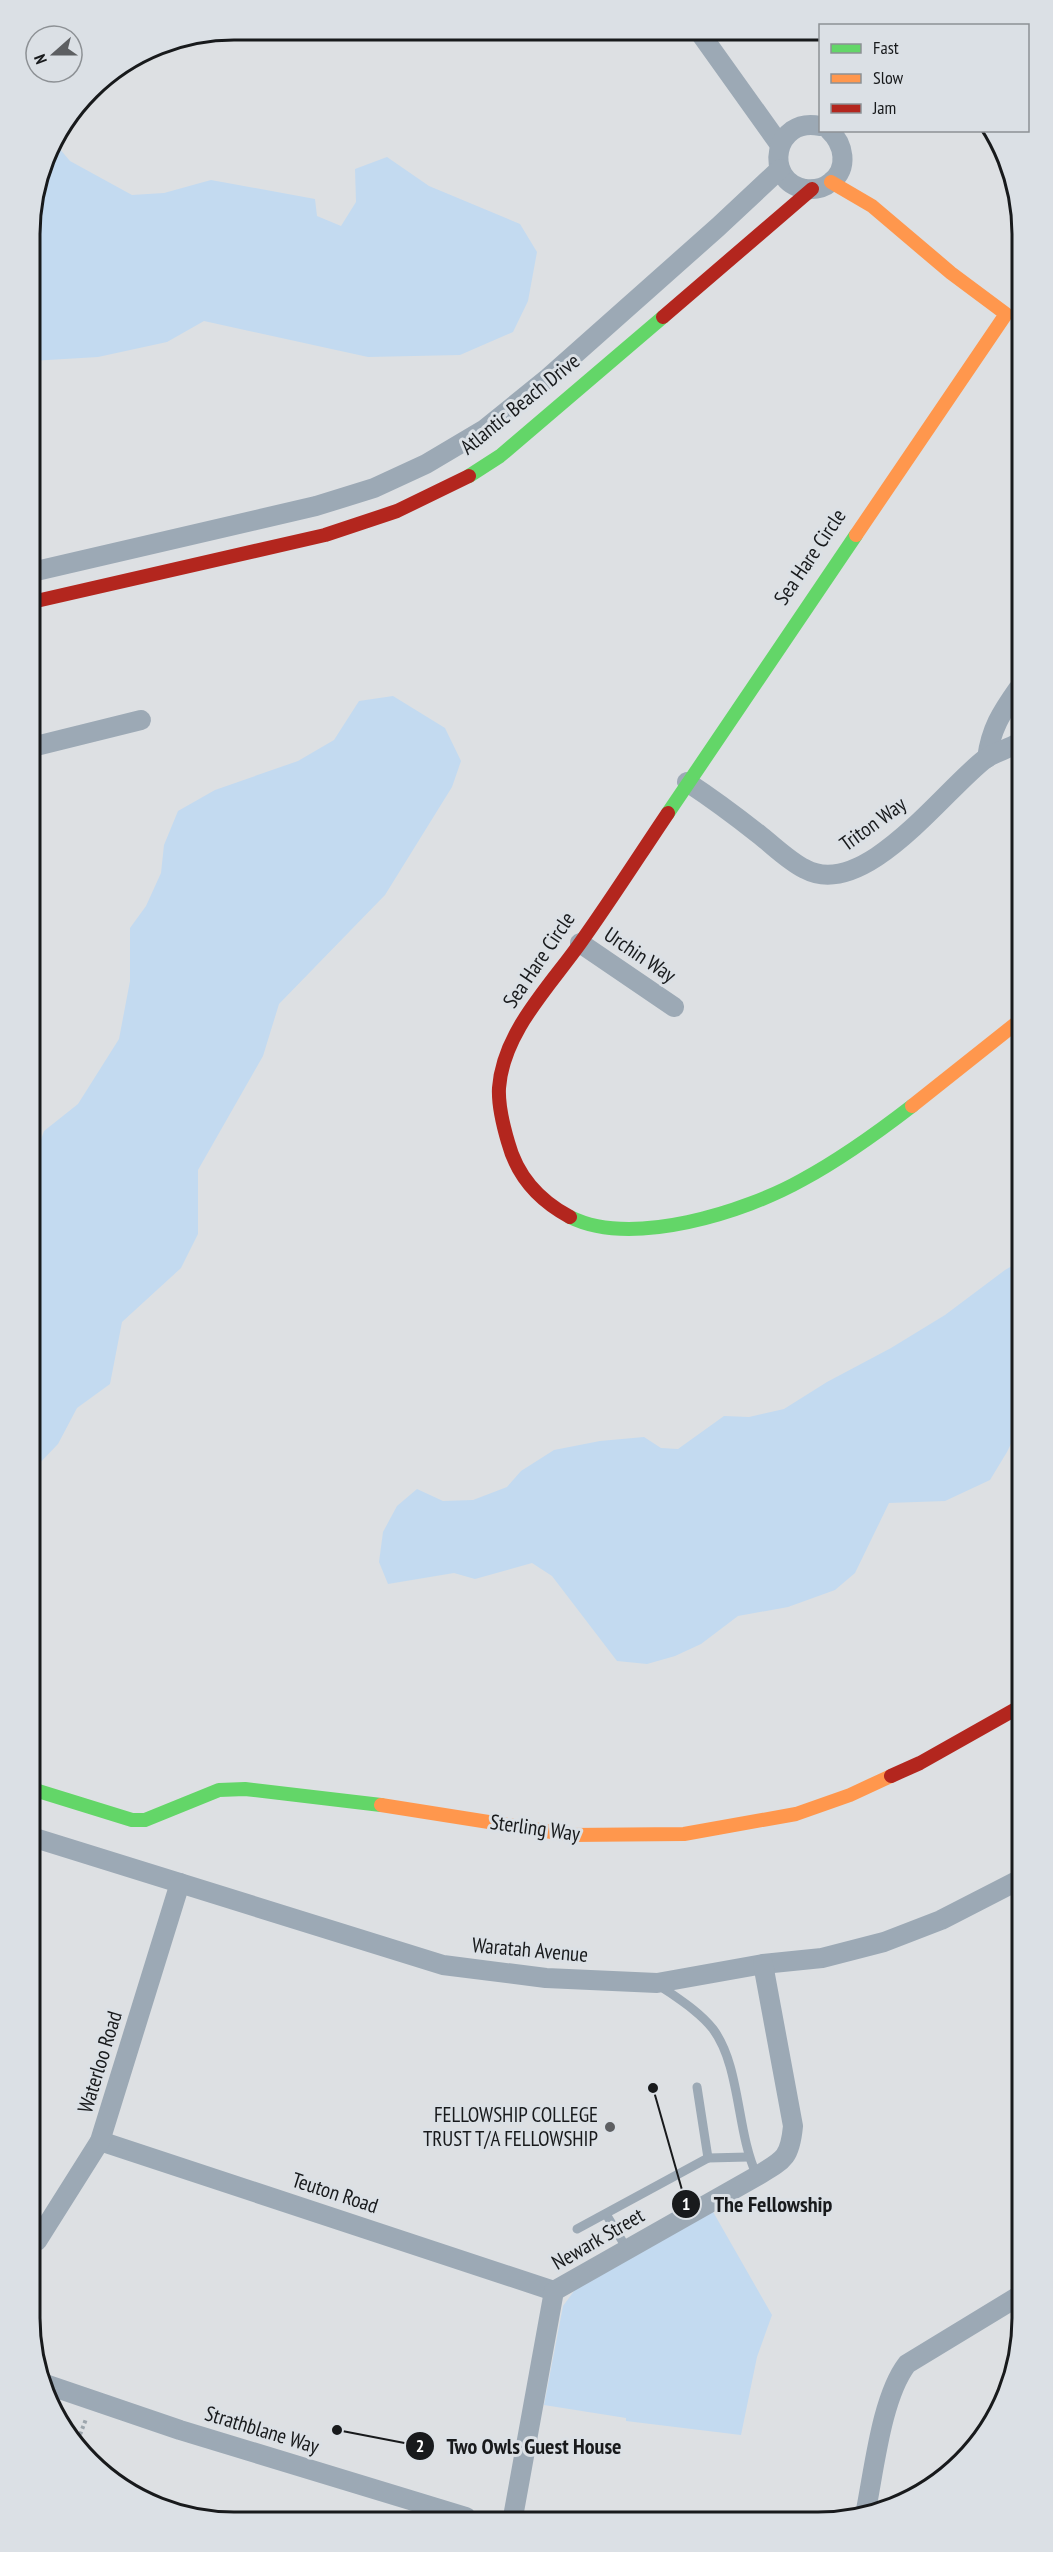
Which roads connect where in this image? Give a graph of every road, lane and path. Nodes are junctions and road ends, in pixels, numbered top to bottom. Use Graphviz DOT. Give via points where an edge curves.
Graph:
graph roads {
  1 [pos="705,40"];
  2 [pos="819,127"];
  3 [pos="827,132"];
  4 [pos="851,132"];
  5 [pos="785,138"];
  6 [pos="842,160"];
  7 [pos="780,169"];
  8 [pos="831,182"];
  9 [pos="812,189"];
  10 [pos="872,206"];
  11 [pos="1011,315"];
  12 [pos="548,378"];
  13 [pos="566,399"];
  14 [pos="316,506"];
  15 [pos="325,535"];
  16 [pos="41,570"];
  17 [pos="41,593"];
  18 [pos="1012,698"];
  19 [pos="141,720"];
  20 [pos="41,745"];
  21 [pos="1012,746"];
  22 [pos="987,758"];
  23 [pos="687,782"];
  24 [pos="580,943"];
  25 [pos="674,1007"];
  26 [pos="1012,1026"];
  27 [pos="1012,1711"];
  28 [pos="40,1792"];
  29 [pos="40,1840"];
  30 [pos="180,1883"];
  31 [pos="1012,1884"];
  32 [pos="763,1964"];
  33 [pos="657,1983"];
  34 [pos="697,2087"];
  35 [pos="100,2141"];
  36 [pos="748,2157"];
  37 [pos="708,2158"];
  38 [pos="757,2176"];
  39 [pos="606,2214"];
  40 [pos="578,2229"];
  41 [pos="40,2235"];
  42 [pos="627,2249"];
  43 [pos="554,2291"];
  44 [pos="1012,2300"];
  45 [pos="54,2387"];
  46 [pos="867,2505"];
  47 [pos="450,2512"];
  48 [pos="514,2512"];
  1 -- 5 [label="street"];
  2 -- 5 [label="street" via="809,125"];
  3 -- 6 [label="street" via="841,145"];
  4 -- 6 [label="street"];
  5 -- 7 [label="street"];
  6 -- 8 [label="street"];
  6 -- 10 [label="street, Sea Hare Circle"];
  7 -- 9 [label="street" via="793,184"];
  7 -- 12 [label="street, Atlantic Beach Drive"];
  8 -- 9 [label="street"];
  8 -- 10 [label="street, Sea Hare Circle"];
  9 -- 13 [label="street, Atlantic Beach Drive"];
  10 -- 11 [label="street, Sea Hare Circle" via="951,273"];
  11 -- 23 [label="street, Sea Hare Circle"];
  12 -- 13 [label="street"];
  12 -- 14 [label="street, Atlantic Beach Drive" via="457,447 374,488"];
  13 -- 15 [label="street, Atlantic Beach Drive" via="500,456 467,477 397,511"];
  14 -- 15 [label="street"];
  14 -- 16 [label="street, Atlantic Beach Drive"];
  15 -- 17 [label="street, Atlantic Beach Drive"];
  18 -- 22 [label="street" via="990,736"];
  19 -- 20 [label="street"];
  21 -- 22 [label="street, Triton Way"];
  22 -- 23 [label="street, Triton Way" via="892,845 837,876 820,876 804,869"];
  23 -- 24 [label="street, Sea Hare Circle"];
  24 -- 25 [label="street, Urchin Way"];
  24 -- 26 [label="street, Sea Hare Circle" via="544,990 510,1048 499,1087 504,1131 513,1159 533,1189 560,1213 585,1224 643,1231 731,1210 777,1193 880,1129"];
  27 -- 28 [label="street, Sterling Way" via="920,1764 850,1795 796,1814 684,1834 571,1835 359,1801 245,1789 219,1790 145,1820 132,1820"];
  29 -- 30 [label="street, Waratah Avenue"];
  30 -- 33 [label="street, Waratah Avenue" via="443,1965 546,1978"];
  30 -- 35 [label="street, Waterloo Road"];
  31 -- 32 [label="street, Waratah Avenue" via="941,1920 884,1942 822,1958"];
  32 -- 33 [label="street, Waratah Avenue"];
  32 -- 38 [label="street, Newark Street" via="793,2126 791,2148 780,2162"];
  33 -- 36 [label="lane" via="696,2012 722,2045"];
  34 -- 37 [label="lane"];
  35 -- 41 [label="street, Waterloo Road"];
  35 -- 43 [label="street, Teuton Road"];
  36 -- 37 [label="lane"];
  36 -- 38 [label="lane"];
  37 -- 39 [label="lane"];
  38 -- 42 [label="street, Newark Street"];
  39 -- 40 [label="lane"];
  39 -- 42 [label="lane"];
  42 -- 43 [label="street, Newark Street"];
  43 -- 48 [label="street, Newark Street"];
  44 -- 46 [label="street" via="907,2364 898,2376 888,2399"];
  45 -- 47 [label="street, Strathblane Way"];
}
